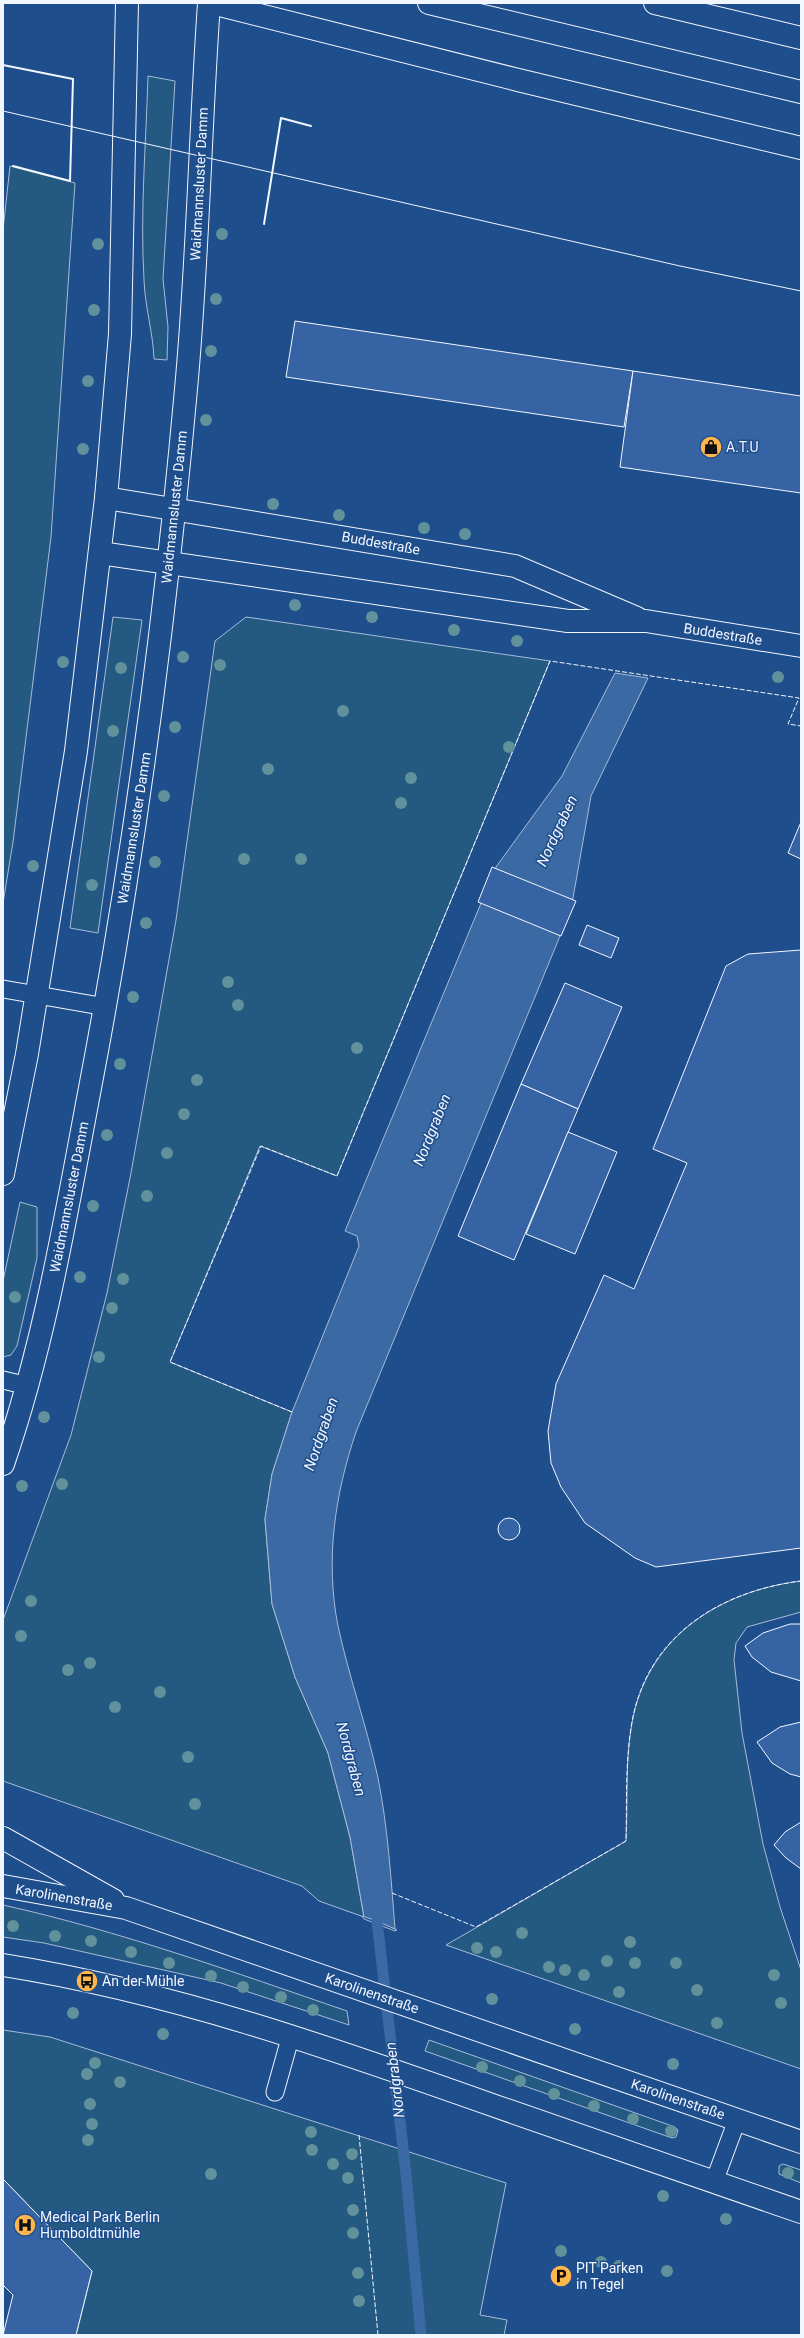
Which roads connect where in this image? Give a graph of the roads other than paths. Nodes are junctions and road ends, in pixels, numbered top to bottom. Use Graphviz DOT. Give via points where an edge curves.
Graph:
graph roads {
  1 [pos="127,3"];
  2 [pos="211,3"];
  3 [pos="429,3"];
  4 [pos="655,3"];
  5 [pos="801,38"];
  6 [pos="801,92"];
  7 [pos="801,148"];
  8 [pos="106,498"];
  9 [pos="175,510"];
  10 [pos="100,553"];
  11 [pos="169,563"];
  12 [pos="646,621"];
  13 [pos="801,646"];
  14 [pos="3,989"];
  15 [pos="37,995"];
  16 [pos="106,1007"];
  17 [pos="3,1174"];
  18 [pos="3,1380"];
  19 [pos="28,1386"];
  20 [pos="3,1464"];
  21 [pos="3,1838"];
  22 [pos="3,1886"];
  23 [pos="126,1908"];
  24 [pos="3,1965"];
  25 [pos="291,2035"];
  26 [pos="275,2092"];
  27 [pos="737,2120"];
  28 [pos="801,2142"];
  29 [pos="714,2182"];
  30 [pos="801,2212"];
  1 -- 8 [label="main road" via="120,334"];
  2 -- 7 [label="main road"];
  2 -- 9 [label="main road, Waidmannsluster Damm" via="187,384"];
  3 -- 6 [label="main road"];
  4 -- 5 [label="main road"];
  8 -- 9 [label="main road, Buddestraße"];
  8 -- 10 [label="main road"];
  9 -- 11 [label="main road, Waidmannsluster Damm"];
  9 -- 12 [label="main road, Buddestraße" via="515,566"];
  10 -- 11 [label="main road, Buddestraße"];
  10 -- 15 [label="main road" via="76,752"];
  11 -- 12 [label="main road, Buddestraße" via="568,621"];
  11 -- 16 [label="main road, Waidmannsluster Damm" via="144,769"];
  12 -- 13 [label="main road, Buddestraße"];
  14 -- 15 [label="lane"];
  15 -- 16 [label="lane"];
  15 -- 17 [label="main road"];
  16 -- 19 [label="main road, Waidmannsluster Damm" via="48,1310"];
  18 -- 19 [label="lane"];
  19 -- 20 [label="main road, Waidmannsluster Damm"];
  21 -- 23 [label="main road"];
  22 -- 23 [label="main road, Karolinenstraße"];
  23 -- 27 [label="main road, Karolinenstraße"];
  24 -- 25 [label="main road" via="87,1981 184,2004"];
  25 -- 26 [label="lane"];
  25 -- 29 [label="main road"];
  27 -- 28 [label="main road, Karolinenstraße"];
  27 -- 29 [label="lane, Karolinenstraße"];
  29 -- 30 [label="main road"];
}
